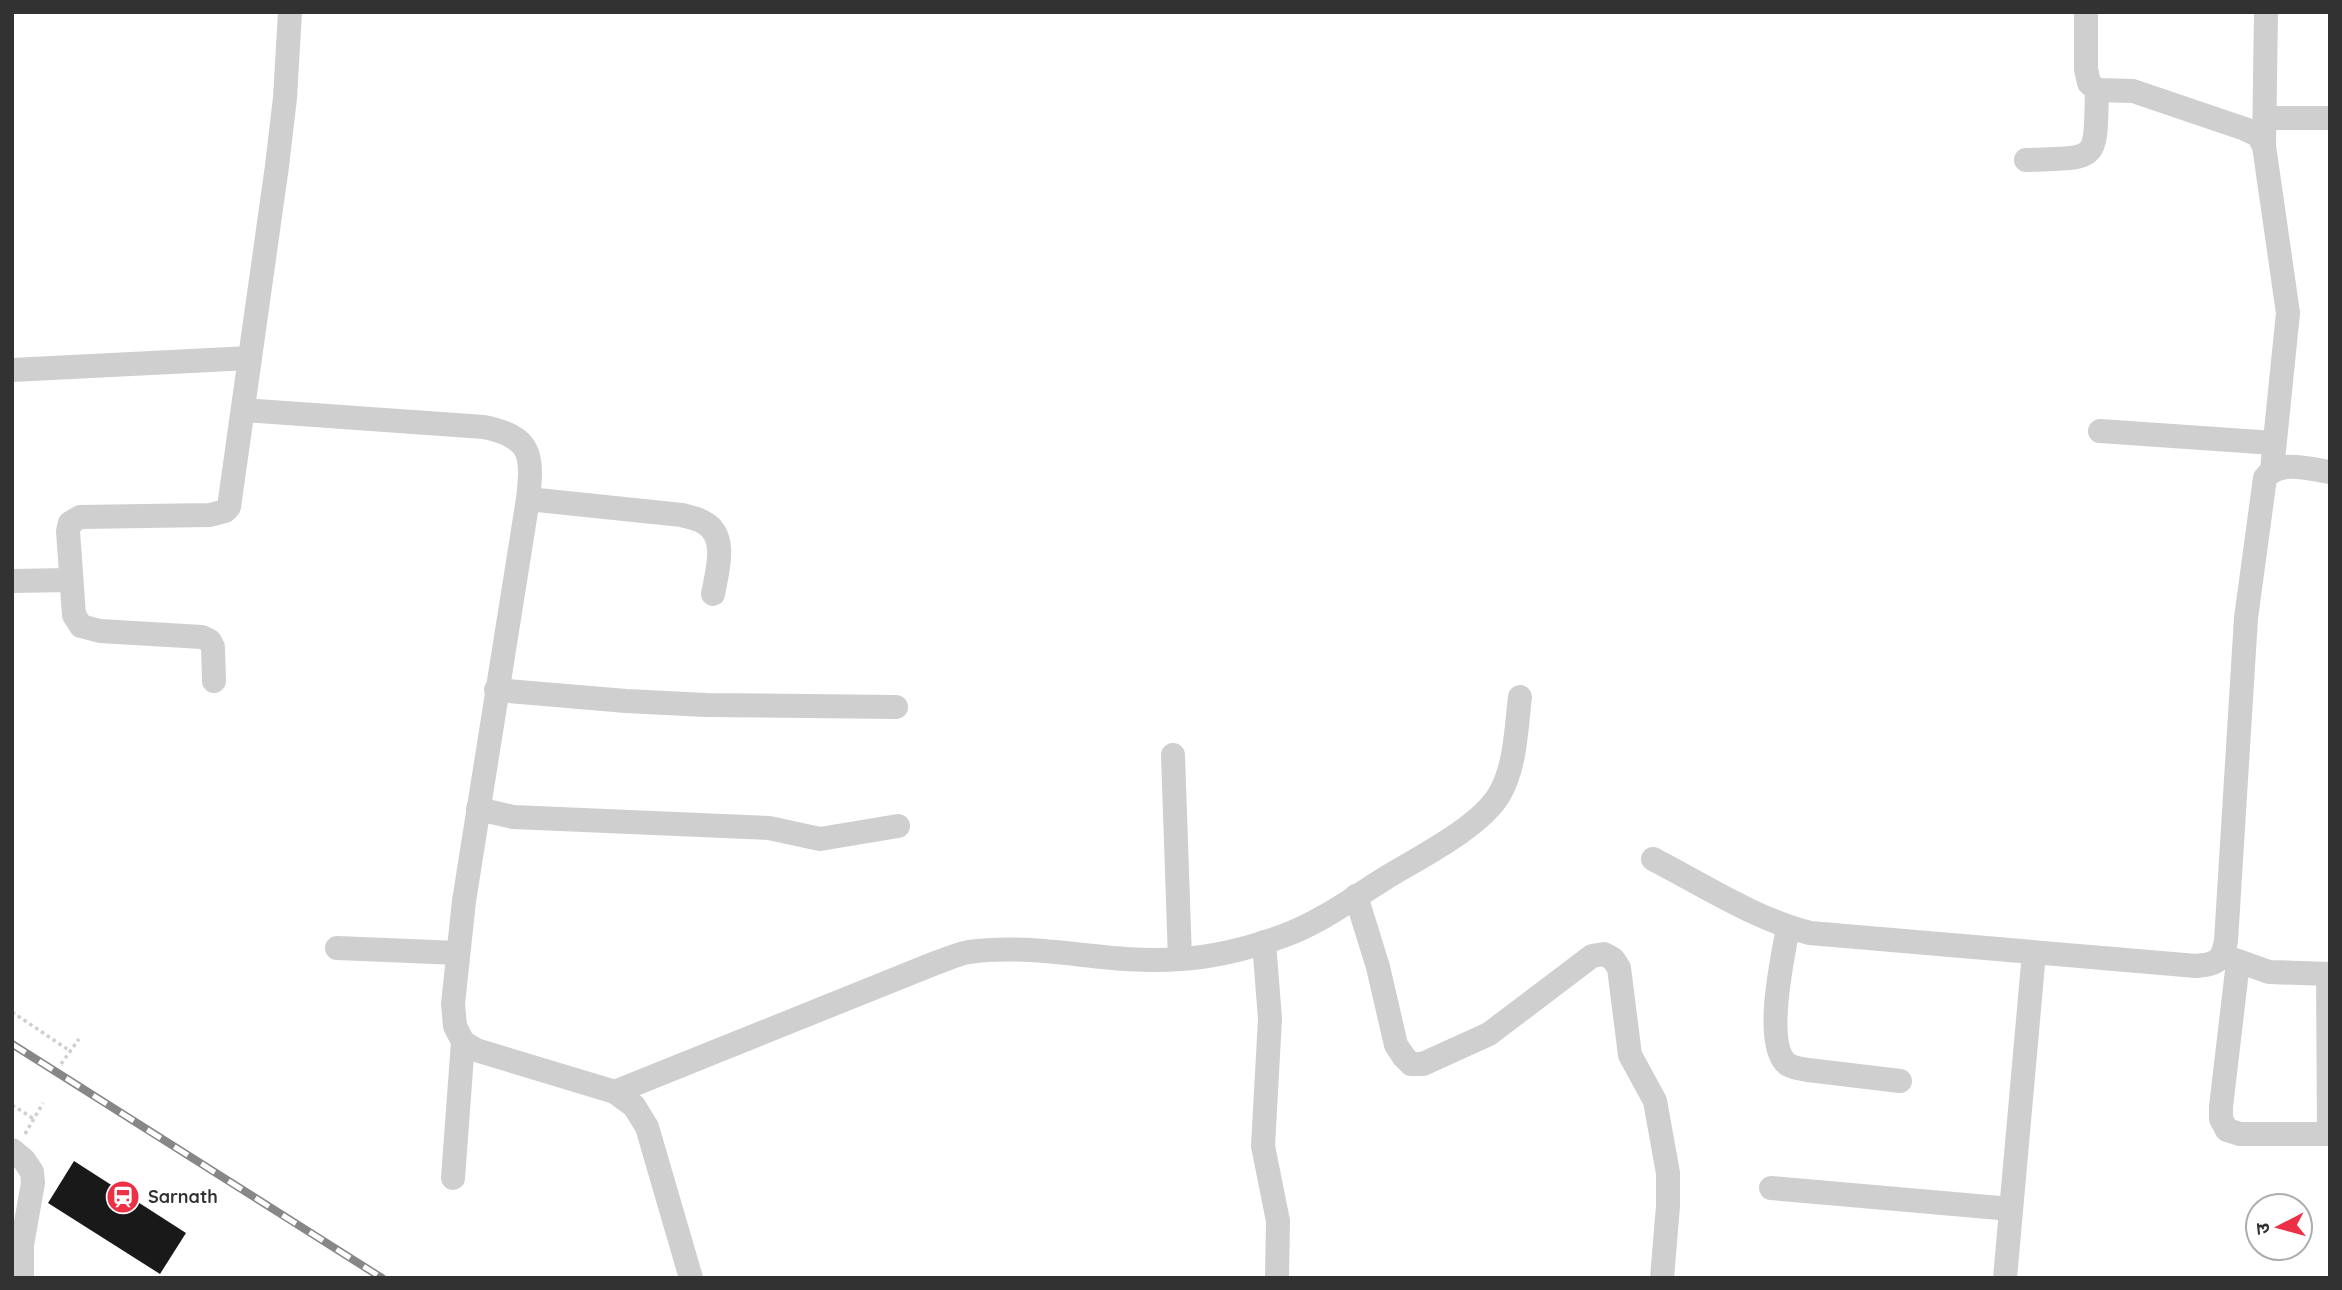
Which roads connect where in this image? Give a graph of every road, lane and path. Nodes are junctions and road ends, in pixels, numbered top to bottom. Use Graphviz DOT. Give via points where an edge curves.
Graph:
graph roads {
  1 [pos="290,12"];
  2 [pos="2086,12"];
  3 [pos="2266,12"];
  4 [pos="2097,90"];
  5 [pos="2265,118"];
  6 [pos="2330,118"];
  7 [pos="2264,146"];
  8 [pos="2026,160"];
  9 [pos="250,358"];
  10 [pos="12,370"];
  11 [pos="244,410"];
  12 [pos="2100,431"];
  13 [pos="2274,443"];
  14 [pos="2272,470"];
  15 [pos="2330,472"];
  16 [pos="528,499"];
  17 [pos="70,580"];
  18 [pos="12,581"];
  19 [pos="713,594"];
  20 [pos="214,681"];
  21 [pos="496,690"];
  22 [pos="1520,697"];
  23 [pos="896,707"];
  24 [pos="1173,755"];
  25 [pos="478,809"];
  26 [pos="898,826"];
  27 [pos="1653,859"];
  28 [pos="1356,896"];
  29 [pos="1788,928"];
  30 [pos="1264,942"];
  31 [pos="337,948"];
  32 [pos="458,953"];
  33 [pos="2034,953"];
  34 [pos="1180,959"];
  35 [pos="2231,959"];
  36 [pos="2329,974"];
  37 [pos="12,1012"];
  38 [pos="79,1039"];
  39 [pos="463,1042"];
  40 [pos="70,1051"];
  41 [pos="61,1064"];
  42 [pos="1900,1081"];
  43 [pos="615,1092"];
  44 [pos="43,1103"];
  45 [pos="12,1105"];
  46 [pos="34,1119"];
  47 [pos="2329,1134"];
  48 [pos="13,1150"];
  49 [pos="453,1178"];
  50 [pos="1770,1188"];
  51 [pos="2011,1209"];
  52 [pos="22,1278"];
  53 [pos="691,1278"];
  54 [pos="1278,1278"];
  55 [pos="1662,1278"];
  56 [pos="2005,1278"];
  1 -- 9 [label="street" via="285,98"];
  2 -- 4 [label="street" via="2086,69 2089,83"];
  3 -- 5 [label="street"];
  4 -- 7 [label="street" via="2133,91 2159,99 2245,129 2258,135"];
  4 -- 8 [label="street" via="2095,144 2089,154"];
  5 -- 6 [label="street"];
  5 -- 7 [label="street"];
  7 -- 13 [label="street" via="2288,313"];
  9 -- 10 [label="street"];
  9 -- 11 [label="street"];
  11 -- 16 [label="street" via="505,431 520,440 527,453 531,474"];
  11 -- 17 [label="street" via="225,511 75,518 68,531"];
  12 -- 13 [label="street"];
  13 -- 14 [label="street"];
  14 -- 15 [label="street"];
  14 -- 35 [label="street" via="2265,478 2246,618 2226,941"];
  16 -- 19 [label="street" via="681,515 704,522 717,537 720,550"];
  16 -- 21 [label="street"];
  17 -- 18 [label="street"];
  17 -- 20 [label="street" via="74,615 81,626 210,640"];
  21 -- 23 [label="street" via="693,705"];
  21 -- 25 [label="street"];
  22 -- 28 [label="street" via="1511,763 1493,802 1446,841"];
  24 -- 34 [label="street"];
  25 -- 26 [label="street" via="527,818 769,828 820,839"];
  25 -- 32 [label="street"];
  27 -- 29 [label="street"];
  28 -- 30 [label="street" via="1286,935"];
  28 -- 55 [label="street" via="1396,1045 1411,1063 1423,1064 1489,1034 1592,956 1604,954 1613,959 1619,968 1630,1055 1655,1101 1668,1173"];
  29 -- 33 [label="street"];
  29 -- 42 [label="street" via="1775,1011 1780,1052 1786,1063 1794,1068"];
  30 -- 34 [label="street"];
  30 -- 54 [label="street" via="1270,1019 1263,1146 1278,1221"];
  31 -- 32 [label="street"];
  32 -- 39 [label="street" via="453,1004 455,1026"];
  33 -- 35 [label="street" via="2196,966"];
  33 -- 51 [label="street"];
  34 -- 43 [label="street" via="1045,950 965,953"];
  35 -- 36 [label="street" via="2269,972"];
  35 -- 47 [label="street" via="2221,1107 2227,1130"];
  36 -- 47 [label="street"];
  37 -- 40 [label="path"];
  38 -- 40 [label="path"];
  39 -- 43 [label="street" via="493,1056"];
  39 -- 49 [label="street"];
  40 -- 41 [label="path"];
  43 -- 53 [label="street" via="634,1106 647,1127"];
  44 -- 46 [label="path"];
  45 -- 46 [label="path"];
  46 -- 48 [label="path"];
  48 -- 52 [label="street" via="33,1172"];
  50 -- 51 [label="street"];
  51 -- 56 [label="street"];
}
